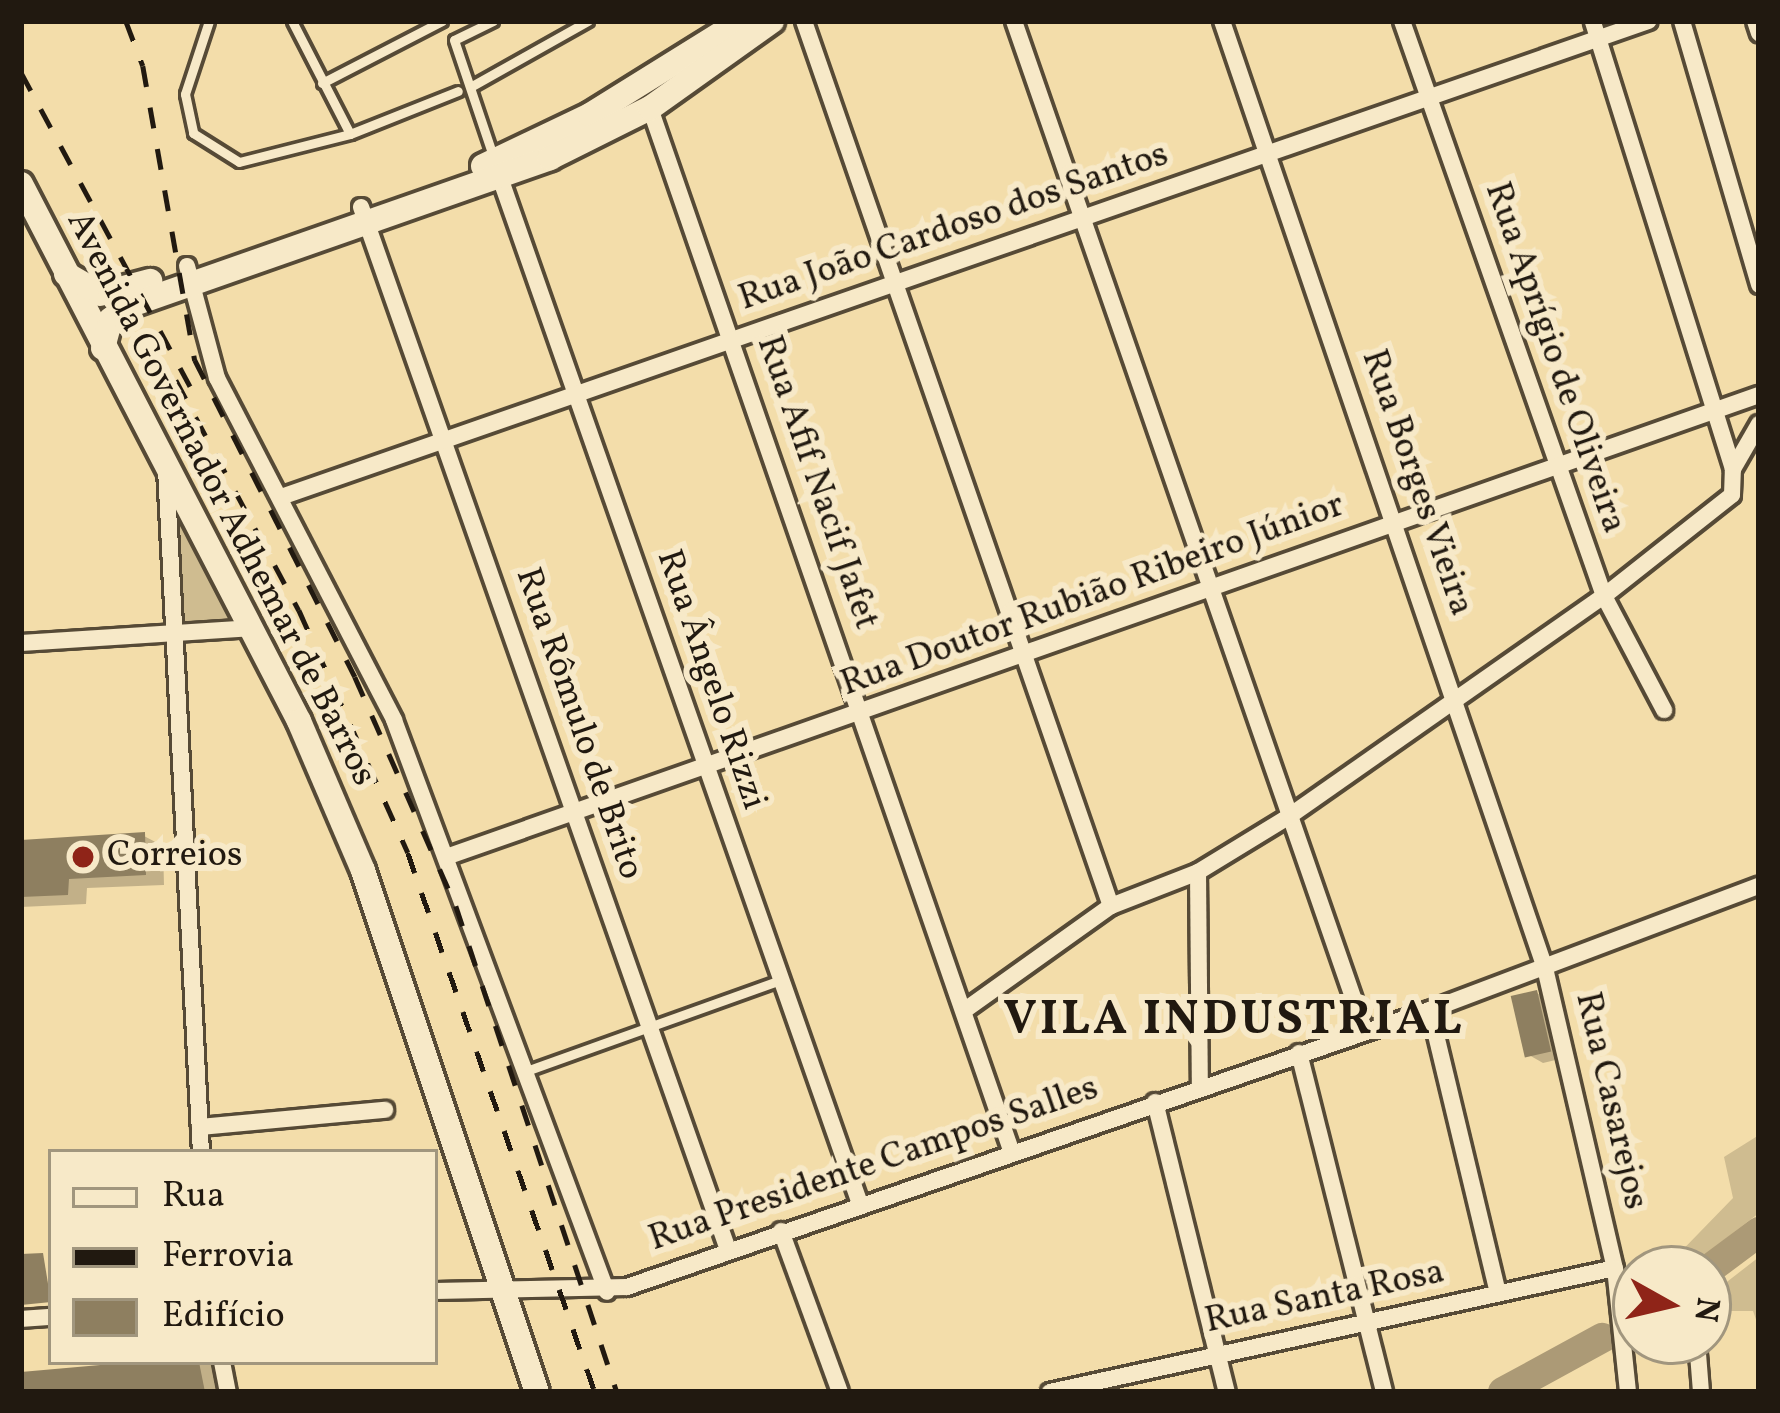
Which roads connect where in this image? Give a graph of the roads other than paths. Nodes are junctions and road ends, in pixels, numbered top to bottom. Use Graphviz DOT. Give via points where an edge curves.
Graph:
graph roads {
  1 [pos="209,21"];
  2 [pos="292,21"];
  3 [pos="444,21"];
  4 [pos="493,21"];
  5 [pos="588,21"];
  6 [pos="741,21"];
  7 [pos="772,21"];
  8 [pos="804,21"];
  9 [pos="1014,21"];
  10 [pos="1222,21"];
  11 [pos="1402,21"];
  12 [pos="1649,21"];
  13 [pos="1682,21"];
  14 [pos="1755,21"];
  15 [pos="1596,29"];
  16 [pos="710,31"];
  17 [pos="1759,33"];
  18 [pos="454,40"];
  19 [pos="322,82"];
  20 [pos="472,86"];
  21 [pos="458,91"];
  22 [pos="1427,95"];
  23 [pos="650,108"];
  24 [pos="350,134"];
  25 [pos="1267,155"];
  26 [pos="497,170"];
  27 [pos="21,184"];
  28 [pos="362,214"];
  29 [pos="1082,218"];
  30 [pos="189,272"];
  31 [pos="64,273"];
  32 [pos="895,283"];
  33 [pos="1759,285"];
  34 [pos="731,341"];
  35 [pos="103,348"];
  36 [pos="578,391"];
  37 [pos="1759,395"];
  38 [pos="1715,410"];
  39 [pos="1759,424"];
  40 [pos="446,440"];
  41 [pos="1555,465"];
  42 [pos="166,468"];
  43 [pos="1733,469"];
  44 [pos="280,497"];
  45 [pos="1396,523"];
  46 [pos="1210,591"];
  47 [pos="1604,596"];
  48 [pos="250,628"];
  49 [pos="170,631"];
  50 [pos="21,643"];
  51 [pos="1027,657"];
  52 [pos="1456,698"];
  53 [pos="1664,710"];
  54 [pos="861,715"];
  55 [pos="704,769"];
  56 [pos="573,815"];
  57 [pos="1288,817"];
  58 [pos="448,856"];
  59 [pos="1198,872"];
  60 [pos="1759,886"];
  61 [pos="1111,906"];
  62 [pos="1545,968"];
  63 [pos="780,980"];
  64 [pos="965,1010"];
  65 [pos="1430,1010"];
  66 [pos="650,1029"];
  67 [pos="1365,1032"];
  68 [pos="1299,1053"];
  69 [pos="529,1070"];
  70 [pos="1200,1088"];
  71 [pos="1155,1102"];
  72 [pos="386,1110"];
  73 [pos="200,1127"];
  74 [pos="201,1149"];
  75 [pos="1012,1153"];
  76 [pos="860,1204"];
  77 [pos="781,1231"];
  78 [pos="728,1250"];
  79 [pos="1612,1255"];
  80 [pos="1612,1269"];
  81 [pos="501,1286"];
  82 [pos="438,1291"];
  83 [pos="607,1292"];
  84 [pos="1498,1294"];
  85 [pos="1364,1323"];
  86 [pos="1221,1354"];
  87 [pos="537,1392"];
  88 [pos="840,1392"];
  89 [pos="1050,1392"];
  90 [pos="1227,1392"];
  91 [pos="1384,1392"];
  1 -- 24 [label="lane" via="185,94 193,133 210,150 239,162"];
  2 -- 19 [label="lane"];
  3 -- 18 [label="lane"];
  3 -- 19 [label="lane"];
  4 -- 18 [label="lane"];
  5 -- 20 [label="lane"];
  6 -- 16 [label="main road"];
  7 -- 23 [label="main road"];
  8 -- 32 [label="street"];
  9 -- 29 [label="street"];
  10 -- 25 [label="street, Rua Borges Vieira"];
  11 -- 22 [label="street, Rua Aprígio de Oliveira"];
  12 -- 15 [label="street, Rua João Cardoso dos Santos"];
  13 -- 33 [label="street"];
  14 -- 17 [label="street"];
  15 -- 22 [label="street, Rua João Cardoso dos Santos"];
  15 -- 38 [label="street"];
  16 -- 26 [label="main road"];
  18 -- 20 [label="lane"];
  19 -- 24 [label="lane"];
  20 -- 26 [label="lane"];
  21 -- 24 [label="lane"];
  22 -- 25 [label="street, Rua João Cardoso dos Santos"];
  22 -- 41 [label="street, Rua Aprígio de Oliveira"];
  23 -- 26 [label="main road"];
  23 -- 34 [label="street, Rua Afif Nacif Jafet"];
  25 -- 29 [label="street, Rua João Cardoso dos Santos"];
  25 -- 45 [label="street, Rua Borges Vieira"];
  26 -- 28 [label="main road"];
  26 -- 36 [label="street, Rua Ângelo Rizzi"];
  27 -- 31 [label="main road, Avenida Governador Adhemar de Barros"];
  28 -- 30 [label="main road"];
  28 -- 40 [label="street, Rua Rômulo de Brito"];
  29 -- 32 [label="street, Rua João Cardoso dos Santos"];
  29 -- 46 [label="street"];
  30 -- 31 [label="main road" via="112,294"];
  30 -- 35 [label="main road" via="118,312"];
  30 -- 44 [label="street" via="217,378"];
  31 -- 35 [label="main road, Avenida Governador Adhemar de Barros"];
  32 -- 34 [label="street, Rua João Cardoso dos Santos"];
  32 -- 51 [label="street"];
  34 -- 36 [label="street, Rua João Cardoso dos Santos"];
  34 -- 54 [label="street, Rua Afif Nacif Jafet"];
  35 -- 42 [label="main road, Avenida Governador Adhemar de Barros"];
  36 -- 40 [label="street, Rua João Cardoso dos Santos"];
  36 -- 55 [label="street, Rua Ângelo Rizzi"];
  37 -- 38 [label="street, Rua Doutor Rubião Ribeiro Júnior"];
  38 -- 41 [label="street, Rua Doutor Rubião Ribeiro Júnior"];
  38 -- 43 [label="street"];
  39 -- 43 [label="street"];
  40 -- 44 [label="street, Rua João Cardoso dos Santos"];
  40 -- 56 [label="street, Rua Rômulo de Brito"];
  41 -- 45 [label="street, Rua Doutor Rubião Ribeiro Júnior"];
  41 -- 47 [label="street, Rua Aprígio de Oliveira"];
  42 -- 48 [label="main road, Avenida Governador Adhemar de Barros"];
  42 -- 49 [label="street"];
  43 -- 47 [label="street" via="1725,503"];
  44 -- 58 [label="street" via="394,719"];
  45 -- 46 [label="street, Rua Doutor Rubião Ribeiro Júnior"];
  45 -- 52 [label="street, Rua Borges Vieira"];
  46 -- 51 [label="street, Rua Doutor Rubião Ribeiro Júnior"];
  46 -- 57 [label="street"];
  47 -- 52 [label="street"];
  47 -- 53 [label="street, Rua Aprígio de Oliveira"];
  48 -- 49 [label="street"];
  48 -- 81 [label="main road, Avenida Governador Adhemar de Barros" via="363,870"];
  49 -- 50 [label="street"];
  49 -- 73 [label="street"];
  51 -- 54 [label="street, Rua Doutor Rubião Ribeiro Júnior"];
  51 -- 61 [label="street"];
  52 -- 57 [label="street"];
  52 -- 62 [label="street, Rua Borges Vieira"];
  54 -- 55 [label="street, Rua Doutor Rubião Ribeiro Júnior"];
  54 -- 64 [label="street, Rua Afif Nacif Jafet"];
  55 -- 56 [label="street, Rua Doutor Rubião Ribeiro Júnior"];
  55 -- 63 [label="street, Rua Ângelo Rizzi"];
  56 -- 58 [label="street, Rua Doutor Rubião Ribeiro Júnior"];
  56 -- 66 [label="street, Rua Rômulo de Brito"];
  57 -- 59 [label="street"];
  57 -- 67 [label="street"];
  58 -- 69 [label="street"];
  59 -- 61 [label="street"];
  59 -- 70 [label="street"];
  60 -- 62 [label="street, Rua Presidente Campos Salles"];
  61 -- 64 [label="street"];
  62 -- 65 [label="street, Rua Presidente Campos Salles"];
  62 -- 79 [label="street, Rua Casarejos"];
  63 -- 66 [label="lane"];
  63 -- 76 [label="street, Rua Ângelo Rizzi"];
  64 -- 75 [label="street, Rua Afif Nacif Jafet"];
  65 -- 67 [label="street, Rua Presidente Campos Salles"];
  65 -- 84 [label="street"];
  66 -- 69 [label="lane"];
  66 -- 78 [label="street, Rua Rômulo de Brito"];
  67 -- 68 [label="street, Rua Presidente Campos Salles"];
  68 -- 70 [label="street, Rua Presidente Campos Salles"];
  68 -- 85 [label="street"];
  69 -- 83 [label="street"];
  70 -- 71 [label="street, Rua Presidente Campos Salles"];
  71 -- 75 [label="street, Rua Presidente Campos Salles"];
  71 -- 86 [label="street"];
  72 -- 73 [label="street"];
  73 -- 74 [label="street"];
  75 -- 76 [label="street, Rua Presidente Campos Salles"];
  76 -- 77 [label="street, Rua Presidente Campos Salles"];
  77 -- 78 [label="street, Rua Presidente Campos Salles"];
  77 -- 88 [label="street"];
  78 -- 83 [label="street, Rua Presidente Campos Salles"];
  80 -- 84 [label="street, Rua Santa Rosa"];
  81 -- 82 [label="street, Rua Presidente Campos Salles"];
  81 -- 83 [label="street, Rua Presidente Campos Salles"];
  81 -- 87 [label="main road, Avenida Governador Adhemar de Barros"];
  84 -- 85 [label="street, Rua Santa Rosa"];
  85 -- 86 [label="street, Rua Santa Rosa"];
  85 -- 91 [label="street"];
  86 -- 89 [label="street, Rua Santa Rosa"];
  86 -- 90 [label="street"];
}
